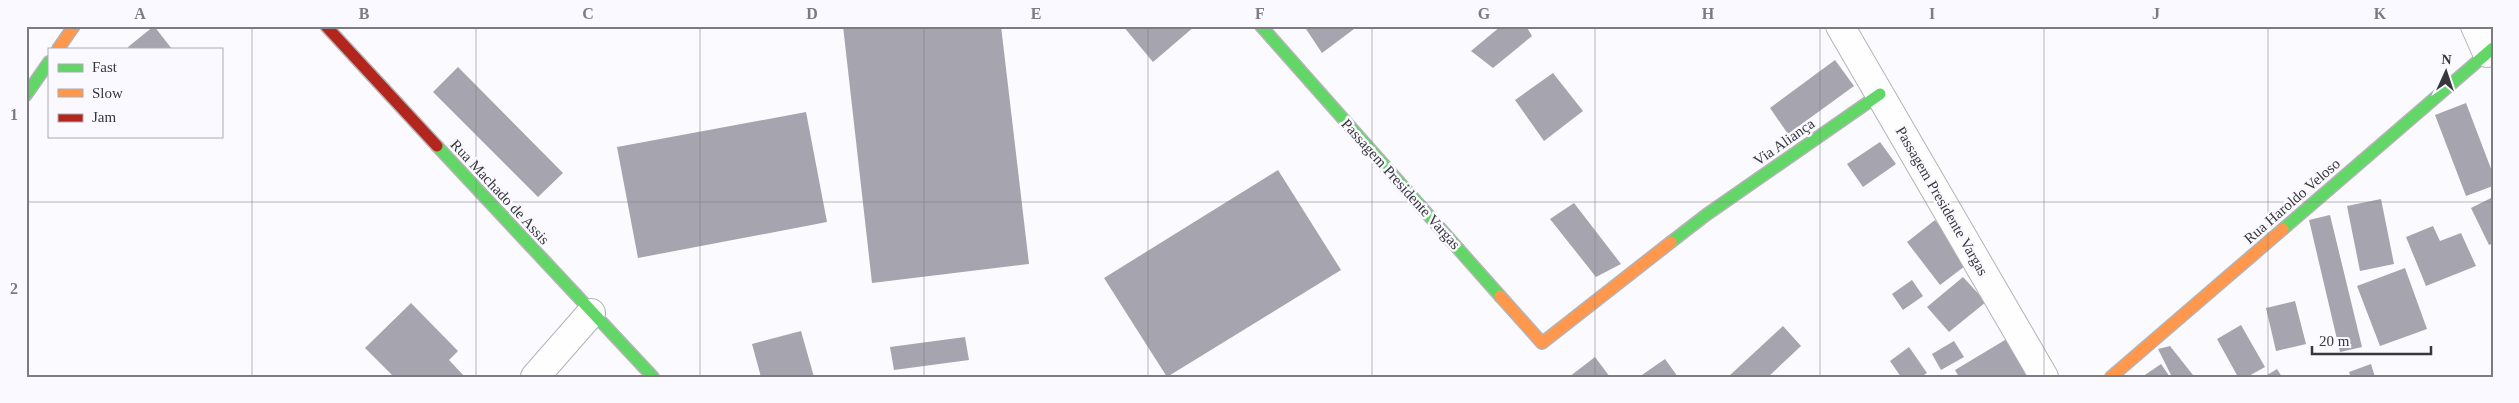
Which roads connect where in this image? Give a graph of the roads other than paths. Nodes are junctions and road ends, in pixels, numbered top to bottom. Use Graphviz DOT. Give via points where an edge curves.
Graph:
graph roads {
  1 [pos="74,26"];
  2 [pos="326,26"];
  3 [pos="1261,26"];
  4 [pos="1840,26"];
  5 [pos="2475,26"];
  6 [pos="59,48"];
  7 [pos="2490,50"];
  8 [pos="48,63"];
  9 [pos="1880,94"];
  10 [pos="26,95"];
  11 [pos="591,313"];
  12 [pos="1542,343"];
  13 [pos="534,377"];
  14 [pos="653,377"];
  15 [pos="2044,377"];
  16 [pos="2111,377"];
  1 -- 6 [label="street"];
  2 -- 11 [label="street, Rua Machado de Assis"];
  3 -- 12 [label="street, Passagem Presidente Vargas"];
  4 -- 9 [label="street, Passagem Presidente Vargas"];
  5 -- 7 [label="street"];
  7 -- 16 [label="street, Rua Haroldo Veloso"];
  8 -- 10 [label="street"];
  9 -- 12 [label="street, Via Aliança" via="1706,215"];
  9 -- 15 [label="street, Passagem Presidente Vargas"];
  11 -- 13 [label="street"];
  11 -- 14 [label="street, Rua Machado de Assis"];
}
